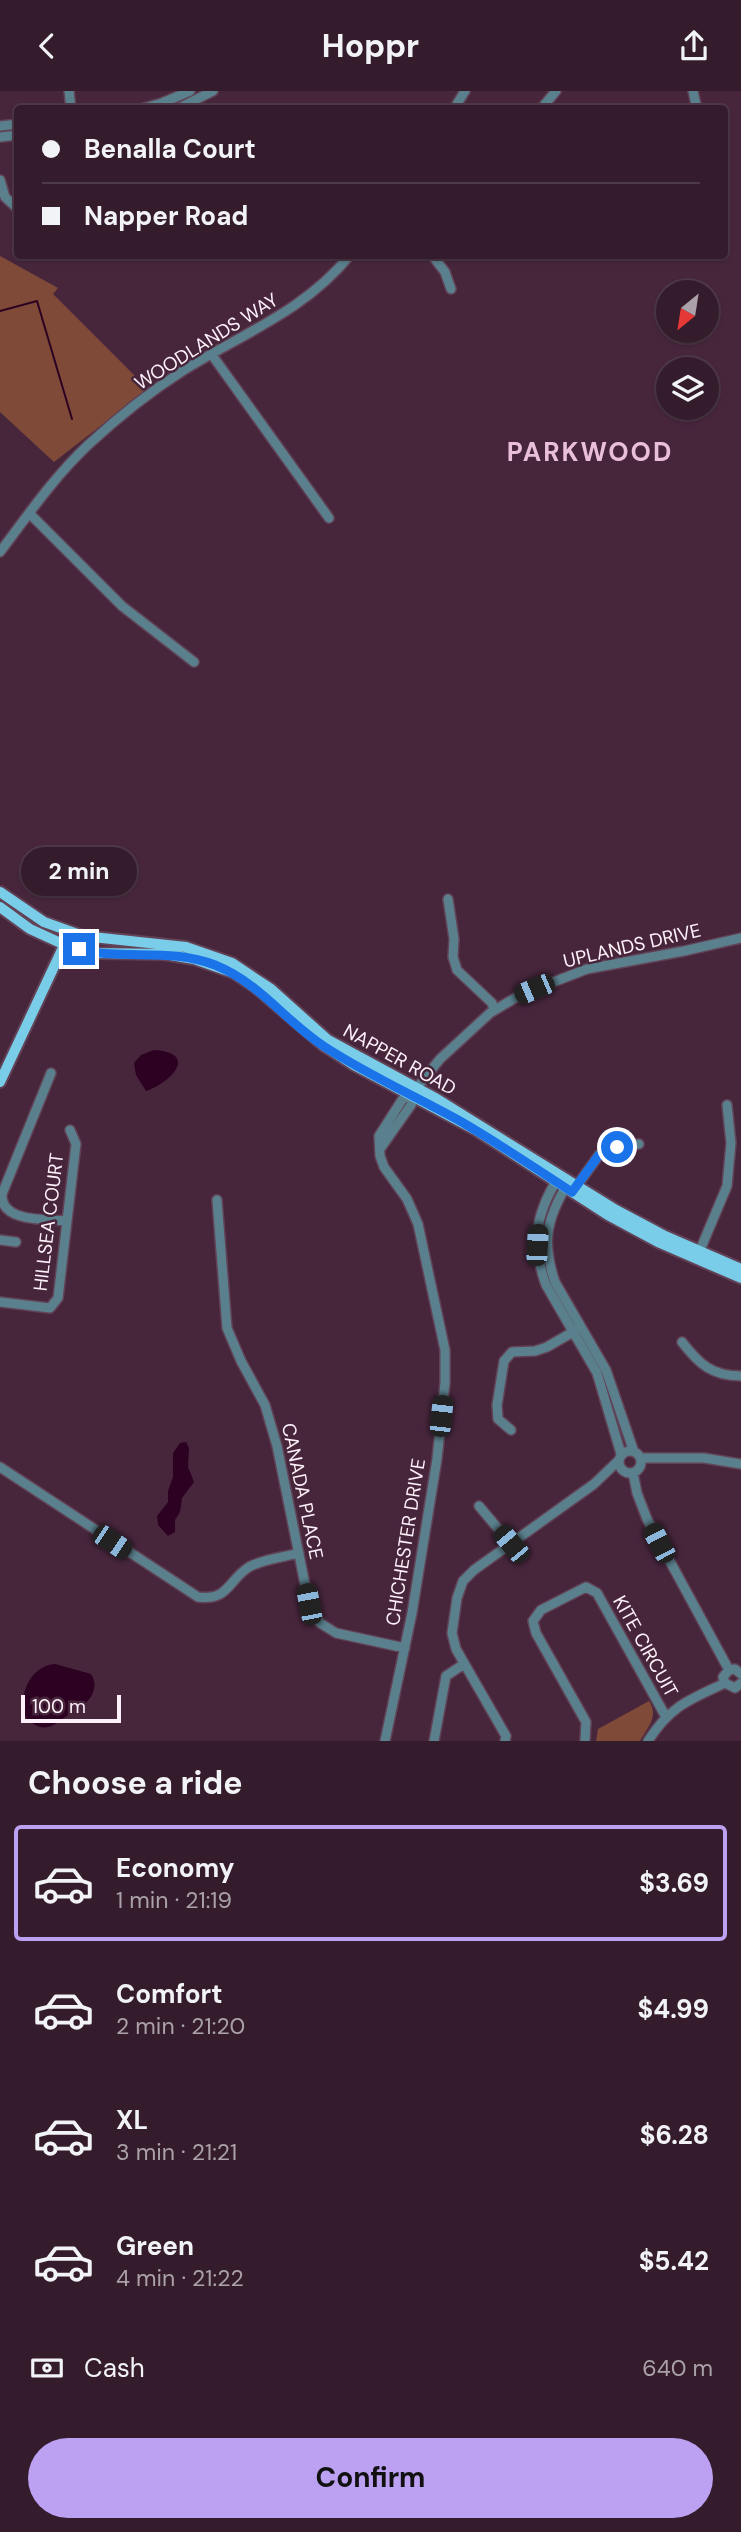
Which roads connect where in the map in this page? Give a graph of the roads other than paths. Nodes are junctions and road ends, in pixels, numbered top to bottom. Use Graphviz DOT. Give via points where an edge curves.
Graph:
graph roads {
  1 [pos="190,91"];
  2 [pos="213,91"];
  3 [pos="556,91"];
  4 [pos="155,105"];
  5 [pos="185,105"];
  6 [pos="544,105"];
  7 [pos="0,180"];
  8 [pos="14,205"];
  9 [pos="346,259"];
  10 [pos="435,259"];
  11 [pos="451,289"];
  12 [pos="212,355"];
  13 [pos="29,513"];
  14 [pos="329,518"];
  15 [pos="0,552"];
  16 [pos="194,662"];
  17 [pos="0,892"];
  18 [pos="448,899"];
  19 [pos="0,908"];
  20 [pos="70,932"];
  21 [pos="741,938"];
  22 [pos="65,945"];
  23 [pos="494,1010"];
  24 [pos="360,1059"];
  25 [pos="433,1067"];
  26 [pos="51,1073"];
  27 [pos="0,1082"];
  28 [pos="413,1093"];
  29 [pos="437,1099"];
  30 [pos="727,1105"];
  31 [pos="70,1130"];
  32 [pos="639,1144"];
  33 [pos="566,1184"];
  34 [pos="217,1200"];
  35 [pos="67,1221"];
  36 [pos="0,1240"];
  37 [pos="16,1242"];
  38 [pos="0,1248"];
  39 [pos="698,1255"];
  40 [pos="741,1269"];
  41 [pos="741,1278"];
  42 [pos="0,1302"];
  43 [pos="577,1330"];
  44 [pos="682,1342"];
  45 [pos="741,1376"];
  46 [pos="511,1430"];
  47 [pos="637,1455"];
  48 [pos="619,1458"];
  49 [pos="741,1464"];
  50 [pos="0,1467"];
  51 [pos="633,1473"];
  52 [pos="479,1506"];
  53 [pos="511,1544"];
  54 [pos="299,1553"];
  55 [pos="405,1648"];
  56 [pos="464,1664"];
  57 [pos="729,1670"];
  58 [pos="741,1674"];
  59 [pos="725,1683"];
  60 [pos="740,1688"];
  61 [pos="666,1717"];
  62 [pos="386,1741"];
  63 [pos="434,1741"];
  64 [pos="505,1741"];
  65 [pos="585,1741"];
  66 [pos="648,1741"];
  1 -- 4 [label="street"];
  2 -- 5 [label="street"];
  3 -- 6 [label="street"];
  7 -- 8 [label="street" via="5,197"];
  9 -- 12 [label="street, WOODLANDS WAY" via="277,319"];
  10 -- 11 [label="street"];
  12 -- 13 [label="street, WOODLANDS WAY" via="184,370 87,445"];
  12 -- 14 [label="street"];
  13 -- 15 [label="street, WOODLANDS WAY"];
  13 -- 16 [label="street" via="122,606"];
  17 -- 20 [label="main road, NAPPER ROAD" via="44,922"];
  18 -- 23 [label="street" via="457,970"];
  19 -- 22 [label="main road, NAPPER ROAD"];
  20 -- 22 [label="main road"];
  20 -- 24 [label="main road, NAPPER ROAD" via="96,939 186,947 233,963 271,989 328,1040"];
  21 -- 23 [label="street, UPLANDS DRIVE" via="587,969"];
  22 -- 27 [label="main road"];
  22 -- 28 [label="main road, NAPPER ROAD" via="98,953 164,954 224,969 255,987 323,1045"];
  23 -- 25 [label="street, UPLANDS DRIVE"];
  24 -- 25 [label="street" via="407,1078 422,1076"];
  24 -- 28 [label="main road, NAPPER ROAD"];
  25 -- 28 [label="street, UPLANDS DRIVE"];
  25 -- 29 [label="street" via="429,1079"];
  26 -- 35 [label="street" via="2,1202 20,1216"];
  28 -- 29 [label="main road, NAPPER ROAD"];
  28 -- 33 [label="main road, NAPPER ROAD"];
  28 -- 55 [label="street, CHICHESTER DRIVE" via="379,1150 384,1167 418,1224 445,1350 445,1383"];
  29 -- 33 [label="main road, NAPPER ROAD"];
  30 -- 39 [label="street" via="731,1143 727,1186"];
  31 -- 35 [label="street, HILLSEA COURT" via="76,1144"];
  32 -- 33 [label="street" via="604,1151"];
  33 -- 39 [label="main road, NAPPER ROAD"];
  33 -- 43 [label="street" via="552,1211 547,1245 555,1282"];
  34 -- 54 [label="street, CANADA PLACE" via="227,1328 265,1405"];
  35 -- 42 [label="street, HILLSEA COURT" via="55,1304 43,1308"];
  36 -- 37 [label="street"];
  36 -- 38 [label="street"];
  39 -- 40 [label="main road, NAPPER ROAD"];
  39 -- 41 [label="main road, NAPPER ROAD"];
  43 -- 46 [label="street" via="547,1347 512,1352 504,1361 498,1419"];
  43 -- 47 [label="street" via="606,1370"];
  43 -- 48 [label="street" via="597,1373"];
  44 -- 45 [label="street" via="710,1371"];
  47 -- 48 [label="street"];
  47 -- 49 [label="street"];
  47 -- 51 [label="street" via="640,1468"];
  48 -- 51 [label="street" via="621,1470"];
  48 -- 53 [label="street" via="594,1484"];
  50 -- 54 [label="street" via="198,1597 211,1599 222,1594 249,1567"];
  51 -- 57 [label="street" via="647,1519"];
  52 -- 53 [label="street"];
  53 -- 56 [label="street" via="463,1581 452,1633"];
  54 -- 55 [label="street, CANADA PLACE" via="309,1604 320,1623 336,1633"];
  55 -- 62 [label="street, CHICHESTER DRIVE"];
  56 -- 63 [label="street" via="446,1676"];
  56 -- 64 [label="street"];
  57 -- 58 [label="street"];
  57 -- 59 [label="street" via="723,1677"];
  59 -- 60 [label="street"];
  59 -- 61 [label="street"];
  61 -- 65 [label="street, KITE CIRCUIT" via="597,1593 586,1587 541,1610 533,1621 586,1722"];
  61 -- 66 [label="street"];
}
